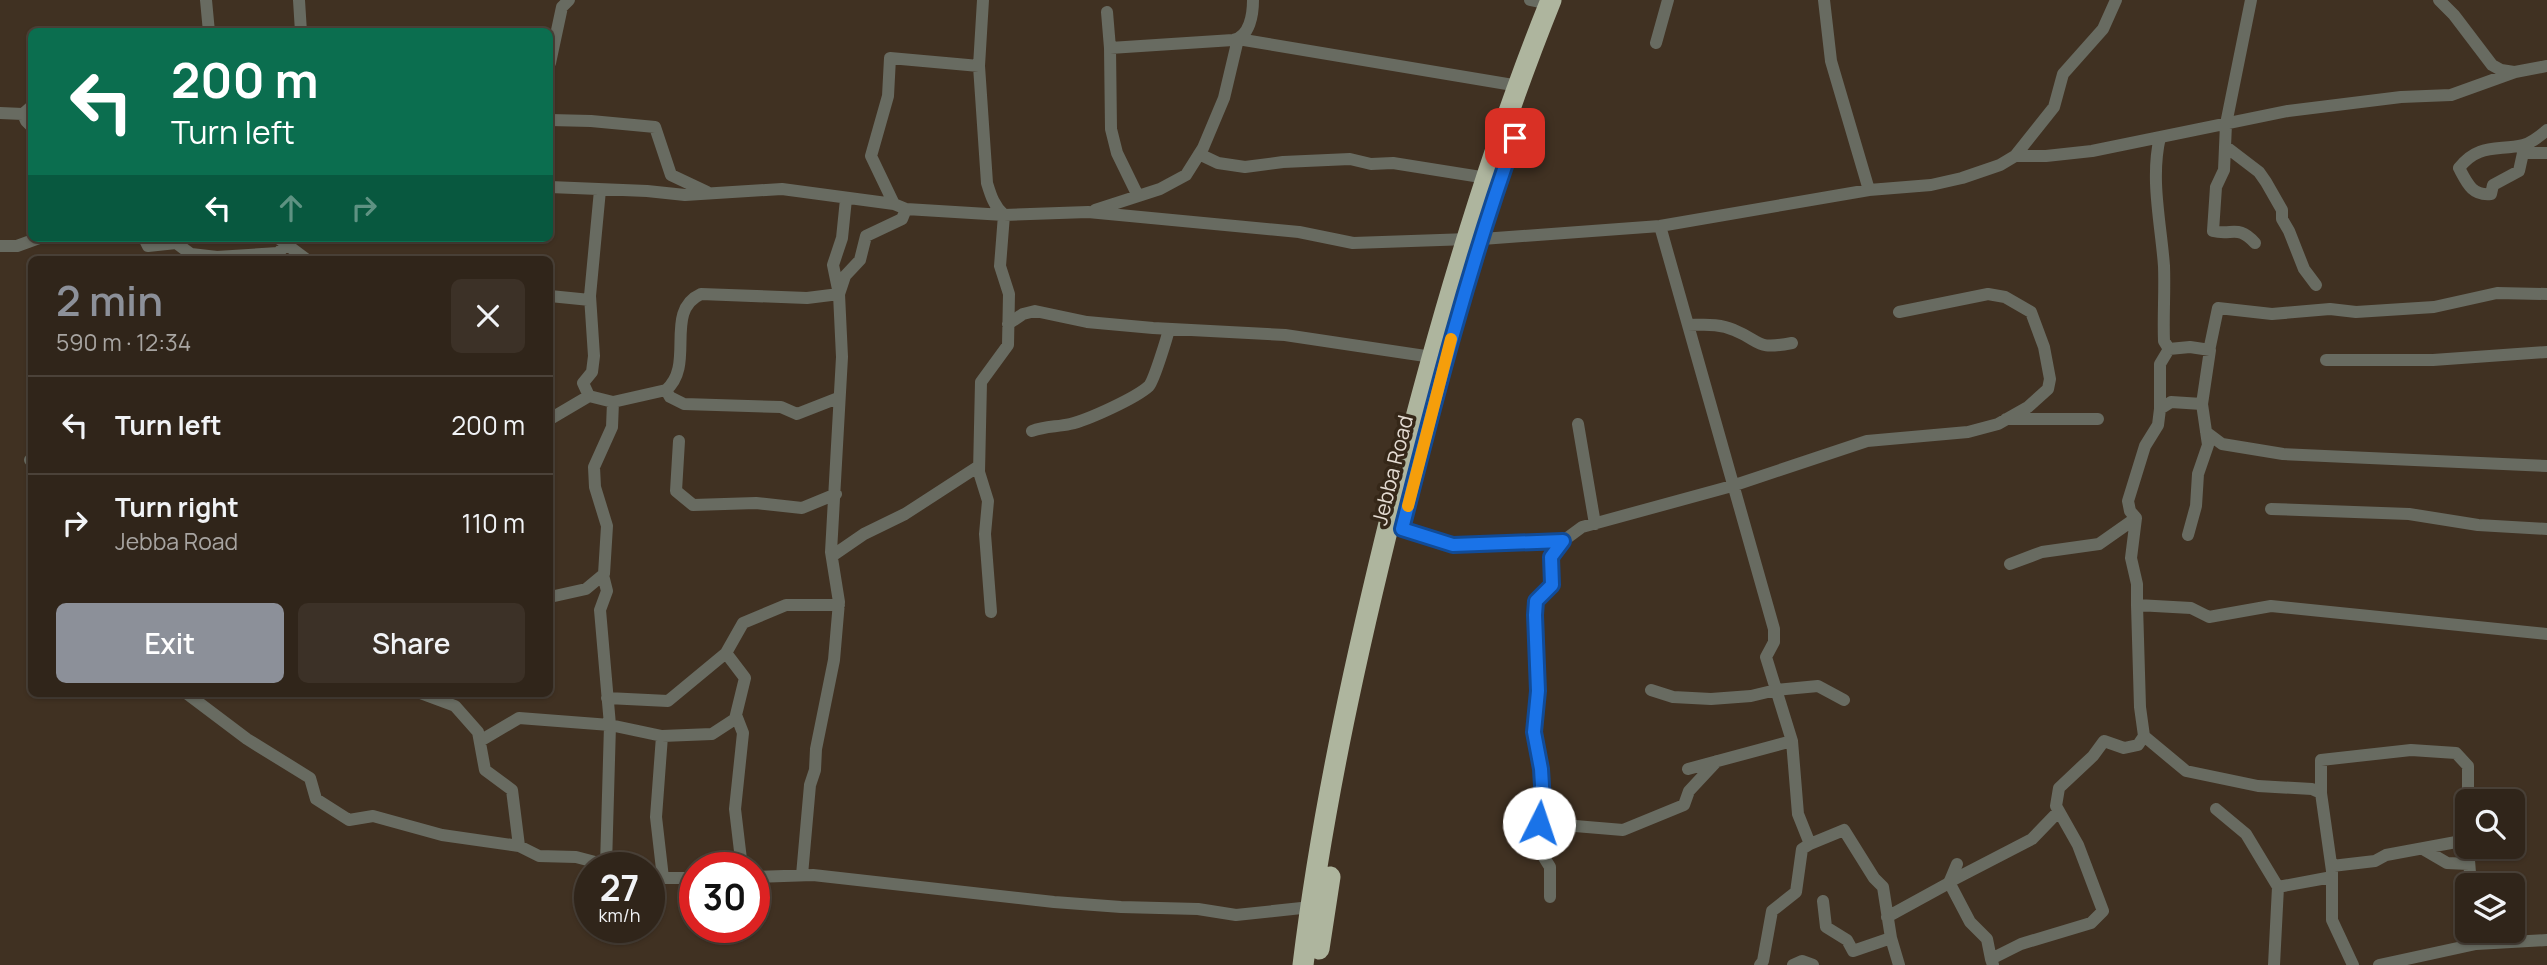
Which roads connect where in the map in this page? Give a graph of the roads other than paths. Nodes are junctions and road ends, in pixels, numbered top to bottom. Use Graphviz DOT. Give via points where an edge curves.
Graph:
graph roads {
  1 [pos="206,0"];
  2 [pos="299,0"];
  3 [pos="569,0"];
  4 [pos="983,0"];
  5 [pos="1252,0"];
  6 [pos="1668,0"];
  7 [pos="1824,0"];
  8 [pos="2251,0"];
  9 [pos="2439,0"];
  10 [pos="1548,1"];
  11 [pos="2111,2"];
  12 [pos="1107,12"];
  13 [pos="209,28"];
  14 [pos="301,28"];
  15 [pos="553,38"];
  16 [pos="1238,39"];
  17 [pos="1656,43"];
  18 [pos="1110,48"];
  19 [pos="979,66"];
  20 [pos="2547,66"];
  21 [pos="2515,72"];
  22 [pos="1519,86"];
  23 [pos="27,110"];
  24 [pos="0,113"];
  25 [pos="553,120"];
  26 [pos="2226,124"];
  27 [pos="2547,130"];
  28 [pos="2160,137"];
  29 [pos="2225,146"];
  30 [pos="2547,153"];
  31 [pos="1199,154"];
  32 [pos="2015,156"];
  33 [pos="1488,178"];
  34 [pos="553,187"];
  35 [pos="600,190"];
  36 [pos="1869,190"];
  37 [pos="710,194"];
  38 [pos="1138,196"];
  39 [pos="846,199"];
  40 [pos="900,207"];
  41 [pos="1088,212"];
  42 [pos="1004,215"];
  43 [pos="1660,226"];
  44 [pos="1475,239"];
  45 [pos="28,242"];
  46 [pos="146,242"];
  47 [pos="282,242"];
  48 [pos="2255,243"];
  49 [pos="0,246"];
  50 [pos="208,256"];
  51 [pos="232,256"];
  52 [pos="302,256"];
  53 [pos="2316,285"];
  54 [pos="839,294"];
  55 [pos="2547,294"];
  56 [pos="553,296"];
  57 [pos="590,300"];
  58 [pos="1899,312"];
  59 [pos="1008,324"];
  60 [pos="1688,325"];
  61 [pos="1169,329"];
  62 [pos="1792,343"];
  63 [pos="2169,349"];
  64 [pos="2209,351"];
  65 [pos="2547,352"];
  66 [pos="1432,357"];
  67 [pos="2326,359"];
  68 [pos="666,390"];
  69 [pos="589,396"];
  70 [pos="838,398"];
  71 [pos="613,402"];
  72 [pos="2202,404"];
  73 [pos="2160,409"];
  74 [pos="553,417"];
  75 [pos="2006,419"];
  76 [pos="2098,419"];
  77 [pos="1578,424"];
  78 [pos="1032,431"];
  79 [pos="2206,432"];
  80 [pos="679,441"];
  81 [pos="979,466"];
  82 [pos="2547,467"];
  83 [pos="1732,486"];
  84 [pos="836,494"];
  85 [pos="2271,509"];
  86 [pos="2136,518"];
  87 [pos="1595,524"];
  88 [pos="1402,529"];
  89 [pos="2547,529"];
  90 [pos="2188,535"];
  91 [pos="1563,541"];
  92 [pos="832,556"];
  93 [pos="2010,564"];
  94 [pos="603,575"];
  95 [pos="553,596"];
  96 [pos="839,605"];
  97 [pos="2137,605"];
  98 [pos="991,612"];
  99 [pos="2547,634"];
  100 [pos="726,653"];
  101 [pos="1651,690"];
  102 [pos="1776,690"];
  103 [pos="191,697"];
  104 [pos="431,697"];
  105 [pos="607,698"];
  106 [pos="1844,700"];
  107 [pos="736,715"];
  108 [pos="610,725"];
  109 [pos="662,736"];
  110 [pos="2144,736"];
  111 [pos="480,741"];
  112 [pos="1793,741"];
  113 [pos="1717,761"];
  114 [pos="1688,769"];
  115 [pos="2468,789"];
  116 [pos="2321,793"];
  117 [pos="2216,809"];
  118 [pos="2059,811"];
  119 [pos="1539,823"];
  120 [pos="2455,842"];
  121 [pos="1810,844"];
  122 [pos="519,846"];
  123 [pos="2423,849"];
  124 [pos="612,852"];
  125 [pos="656,852"];
  126 [pos="740,852"];
  127 [pos="574,857"];
  128 [pos="2469,859"];
  129 [pos="1957,864"];
  130 [pos="2469,864"];
  131 [pos="2332,871"];
  132 [pos="2470,873"];
  133 [pos="802,875"];
  134 [pos="770,876"];
  135 [pos="1949,881"];
  136 [pos="2278,887"];
  137 [pos="1550,897"];
  138 [pos="1823,901"];
  139 [pos="1311,907"];
  140 [pos="1887,917"];
  141 [pos="1891,938"];
  142 [pos="2525,939"];
  143 [pos="2547,940"];
  144 [pos="2455,943"];
  145 [pos="1992,962"];
  146 [pos="1303,965"];
  147 [pos="1317,965"];
  148 [pos="1760,965"];
  149 [pos="1793,965"];
  150 [pos="1813,965"];
  151 [pos="1899,965"];
  152 [pos="2274,965"];
  153 [pos="2353,965"];
  154 [pos="2379,965"];
  1 -- 13 [label="street"];
  2 -- 14 [label="street"];
  3 -- 15 [label="street" via="562,7"];
  4 -- 19 [label="street"];
  5 -- 16 [label="street" via="1251,19"];
  6 -- 17 [label="street"];
  7 -- 36 [label="street" via="1831,61"];
  8 -- 26 [label="street"];
  9 -- 21 [label="street" via="2492,65"];
  10 -- 22 [label="highway"];
  10 -- 44 [label="highway, Jebba Road" via="1499,180"];
  11 -- 32 [label="street" via="2103,29 2063,74 2054,107"];
  12 -- 18 [label="street"];
  16 -- 18 [label="street"];
  16 -- 22 [label="street"];
  16 -- 31 [label="street" via="1224,98"];
  18 -- 38 [label="street" via="1111,129"];
  19 -- 40 [label="street" via="890,58 888,96 871,156"];
  19 -- 42 [label="street" via="987,183"];
  20 -- 21 [label="street"];
  21 -- 26 [label="street" via="2451,95 2328,105"];
  22 -- 33 [label="highway"];
  23 -- 24 [label="street"];
  25 -- 37 [label="street" via="655,127 671,174"];
  26 -- 28 [label="street"];
  26 -- 29 [label="street"];
  27 -- 30 [label="street" via="2520,146 2486,148 2459,168 2472,190 2491,194 2493,185 2519,171 2523,153"];
  28 -- 32 [label="street" via="2065,155"];
  28 -- 63 [label="street" via="2156,190 2164,267 2164,341"];
  29 -- 48 [label="street" via="2213,231 2246,232"];
  29 -- 53 [label="street" via="2266,182 2304,269"];
  31 -- 33 [label="street" via="1245,167 1350,159"];
  31 -- 38 [label="street" via="1186,175"];
  32 -- 36 [label="street" via="1962,178"];
  33 -- 44 [label="highway"];
  34 -- 35 [label="street"];
  35 -- 37 [label="street"];
  35 -- 57 [label="street"];
  36 -- 43 [label="street"];
  37 -- 39 [label="street" via="782,189"];
  38 -- 41 [label="street"];
  39 -- 40 [label="street"];
  39 -- 54 [label="street" via="842,238 833,265"];
  40 -- 42 [label="street"];
  40 -- 54 [label="street" via="902,219 866,236 860,260 845,276"];
  41 -- 42 [label="street"];
  41 -- 44 [label="street" via="1299,232 1353,243"];
  42 -- 59 [label="street" via="1000,266 1009,294"];
  43 -- 44 [label="street"];
  43 -- 60 [label="street"];
  44 -- 66 [label="highway"];
  44 -- 88 [label="highway, Jebba Road"];
  45 -- 49 [label="street"];
  46 -- 50 [label="street" via="148,246 176,243 191,254"];
  47 -- 51 [label="street" via="278,253"];
  47 -- 52 [label="street"];
  54 -- 68 [label="street" via="775,298 709,293 690,299 682,316 679,370"];
  54 -- 70 [label="street" via="842,357"];
  55 -- 64 [label="street" via="2497,293 2434,307 2356,312 2330,309 2272,314 2218,308"];
  56 -- 57 [label="street"];
  57 -- 69 [label="street" via="594,356 592,372 583,383"];
  58 -- 75 [label="street" via="1988,294 2005,297 2031,312 2044,347 2048,389"];
  59 -- 61 [label="street" via="1035,311"];
  59 -- 81 [label="street" via="1008,345 981,383"];
  60 -- 62 [label="street" via="1726,327 1758,345"];
  60 -- 83 [label="street"];
  61 -- 66 [label="street" via="1285,335"];
  61 -- 78 [label="street" via="1150,385 1089,418"];
  63 -- 64 [label="street"];
  63 -- 73 [label="street" via="2160,364"];
  64 -- 72 [label="street"];
  65 -- 67 [label="street" via="2433,360"];
  66 -- 139 [label="highway" via="1357,659"];
  68 -- 70 [label="street" via="684,404 781,407 796,414"];
  68 -- 71 [label="street"];
  69 -- 71 [label="street"];
  69 -- 74 [label="street"];
  70 -- 84 [label="street"];
  71 -- 94 [label="street" via="612,427 594,467 607,526"];
  72 -- 73 [label="street" via="2171,402"];
  72 -- 79 [label="street"];
  73 -- 86 [label="street" via="2128,501"];
  75 -- 76 [label="street"];
  75 -- 83 [label="street" via="1968,432 1867,441"];
  77 -- 87 [label="street"];
  79 -- 82 [label="street" via="2222,444 2283,454"];
  79 -- 90 [label="street" via="2208,445"];
  80 -- 84 [label="street" via="676,491 693,505 756,503 802,508"];
  81 -- 92 [label="street"];
  81 -- 98 [label="street" via="988,501 985,534"];
  83 -- 87 [label="street"];
  83 -- 102 [label="street" via="1774,629 1774,642 1766,657"];
  84 -- 92 [label="street"];
  85 -- 89 [label="street" via="2409,514"];
  86 -- 93 [label="street" via="2099,544 2042,552"];
  86 -- 97 [label="street" via="2131,558"];
  87 -- 91 [label="street"];
  88 -- 91 [label="street" via="1453,545"];
  88 -- 147 [label="highway, Jebba Road" via="1340,806"];
  91 -- 119 [label="street" via="1551,557 1552,585 1536,601 1534,732 1543,802"];
  92 -- 96 [label="street"];
  94 -- 95 [label="street" via="586,590"];
  94 -- 105 [label="street" via="607,591 600,610"];
  96 -- 100 [label="street" via="786,605 743,623"];
  96 -- 133 [label="street" via="834,660 810,785"];
  97 -- 99 [label="street" via="2191,607 2208,617 2271,606"];
  97 -- 110 [label="street"];
  100 -- 105 [label="street" via="668,701"];
  100 -- 107 [label="street" via="745,678"];
  101 -- 102 [label="street" via="1674,697 1711,699"];
  102 -- 106 [label="street" via="1818,687"];
  102 -- 112 [label="street"];
  103 -- 122 [label="street" via="310,778 316,799 349,820 373,816 442,835"];
  104 -- 111 [label="street" via="455,706 478,732"];
  105 -- 108 [label="street"];
  107 -- 109 [label="street" via="712,734"];
  107 -- 126 [label="street" via="743,733 735,809"];
  108 -- 109 [label="street"];
  108 -- 111 [label="street" via="519,718"];
  108 -- 124 [label="street"];
  109 -- 125 [label="street"];
  110 -- 116 [label="street" via="2186,771"];
  110 -- 118 [label="street" via="2138,745 2124,748 2104,741 2059,788"];
  111 -- 122 [label="street" via="485,771 512,790"];
  112 -- 113 [label="street"];
  112 -- 121 [label="street" via="1798,814"];
  113 -- 114 [label="street"];
  113 -- 119 [label="street" via="1689,791 1684,805 1623,830"];
  115 -- 116 [label="street" via="2468,766 2456,753 2411,750 2321,760"];
  116 -- 131 [label="street"];
  117 -- 136 [label="street" via="2246,834"];
  118 -- 135 [label="street" via="2032,839"];
  118 -- 145 [label="street" via="2078,845 2103,911 2091,923 2021,944"];
  119 -- 137 [label="street" via="1540,850 1550,867"];
  120 -- 123 [label="street"];
  121 -- 140 [label="street" via="1844,830 1883,887"];
  121 -- 148 [label="street" via="1802,849 1796,892 1772,911"];
  122 -- 127 [label="street" via="539,856"];
  123 -- 130 [label="street" via="2447,863"];
  123 -- 131 [label="street"];
  128 -- 130 [label="street"];
  129 -- 135 [label="street"];
  130 -- 132 [label="street"];
  131 -- 136 [label="street"];
  131 -- 153 [label="street" via="2332,920"];
  133 -- 134 [label="street"];
  133 -- 139 [label="street" via="1075,904 1236,915"];
  135 -- 140 [label="street"];
  135 -- 145 [label="street" via="1970,922 1987,939"];
  136 -- 152 [label="street"];
  138 -- 141 [label="street" via="1826,927 1846,940 1853,951"];
  139 -- 146 [label="highway"];
  140 -- 141 [label="street"];
  141 -- 151 [label="street"];
  142 -- 143 [label="street"];
  144 -- 154 [label="street"];
  149 -- 150 [label="street" via="1801,961"];
}
